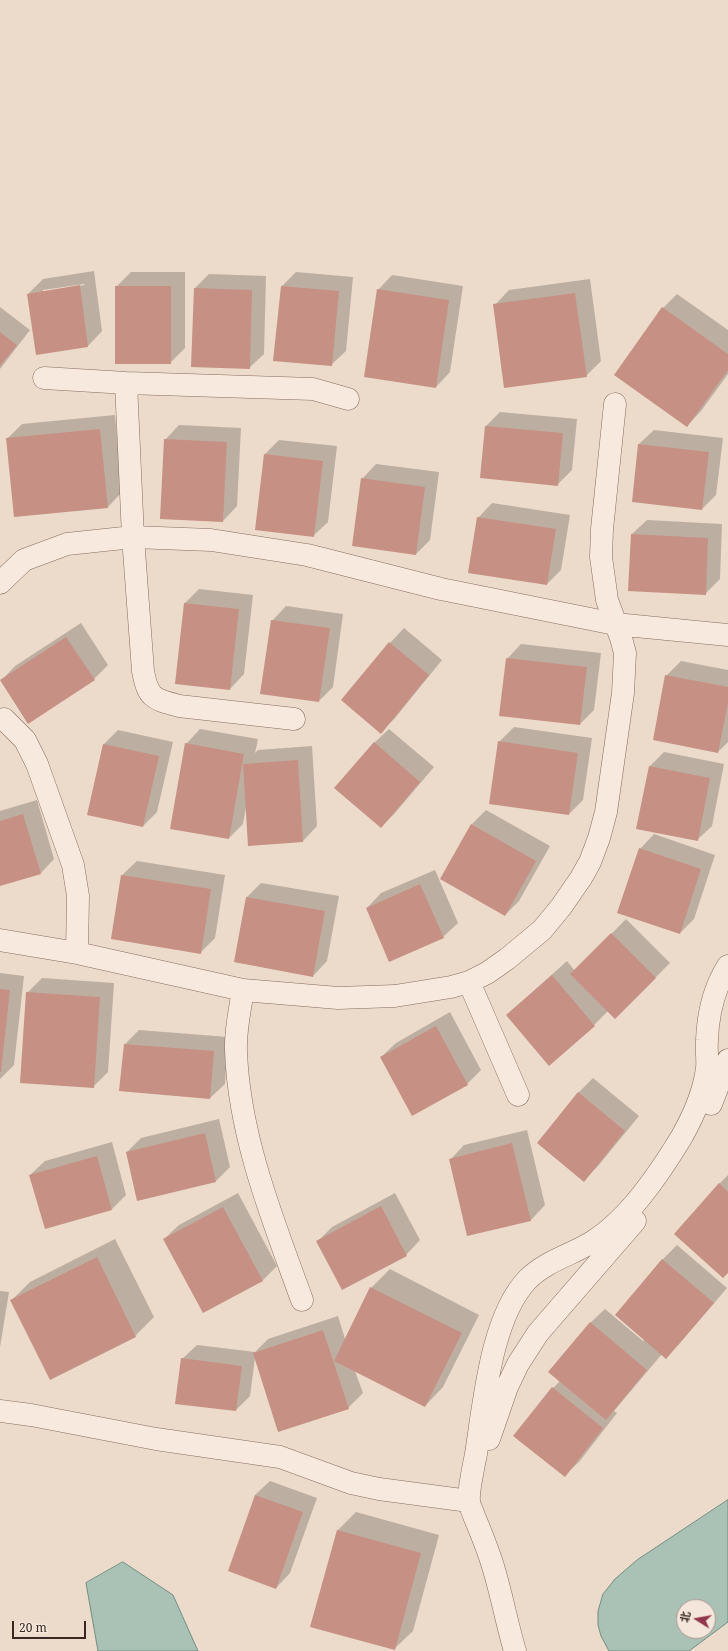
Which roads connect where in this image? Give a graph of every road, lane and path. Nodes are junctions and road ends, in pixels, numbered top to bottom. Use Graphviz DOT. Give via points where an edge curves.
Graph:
graph roads {
  1 [pos="44,378"];
  2 [pos="126,383"];
  3 [pos="348,399"];
  4 [pos="615,404"];
  5 [pos="133,537"];
  6 [pos="2,580"];
  7 [pos="615,624"];
  8 [pos="728,635"];
  9 [pos="1,716"];
  10 [pos="294,719"];
  11 [pos="0,940"];
  12 [pos="77,953"];
  13 [pos="728,966"];
  14 [pos="469,982"];
  15 [pos="243,990"];
  16 [pos="728,1060"];
  17 [pos="518,1095"];
  18 [pos="302,1300"];
  19 [pos="0,1411"];
  20 [pos="469,1500"];
  21 [pos="515,1651"];
  1 -- 2 [label="street"];
  2 -- 3 [label="street" via="313,390"];
  2 -- 5 [label="street"];
  4 -- 7 [label="street" via="601,557 607,600"];
  5 -- 6 [label="street" via="67,544 24,560"];
  5 -- 7 [label="street" via="211,540 307,555 441,589"];
  5 -- 10 [label="street" via="143,671 146,687 152,696 179,706"];
  7 -- 8 [label="street"];
  7 -- 14 [label="street" via="625,653 623,693 606,812 590,862 561,907 542,930 507,959"];
  9 -- 12 [label="street" via="25,740 37,764 73,865 78,896"];
  11 -- 12 [label="street"];
  12 -- 15 [label="street"];
  13 -- 20 [label="street" via="717,988 707,1028 703,1085 692,1117 681,1138 642,1195 620,1220 593,1241 540,1269 517,1293 507,1311 494,1354"];
  14 -- 15 [label="street" via="395,996 338,998"];
  14 -- 17 [label="street"];
  15 -- 18 [label="street" via="236,1050 248,1136 266,1201"];
  16 -- 20 [label="street" via="700,1132 676,1170 645,1210 538,1333 518,1364 498,1413"];
  19 -- 20 [label="street" via="156,1439 280,1456 351,1483"];
  20 -- 21 [label="street" via="491,1558"];
}
